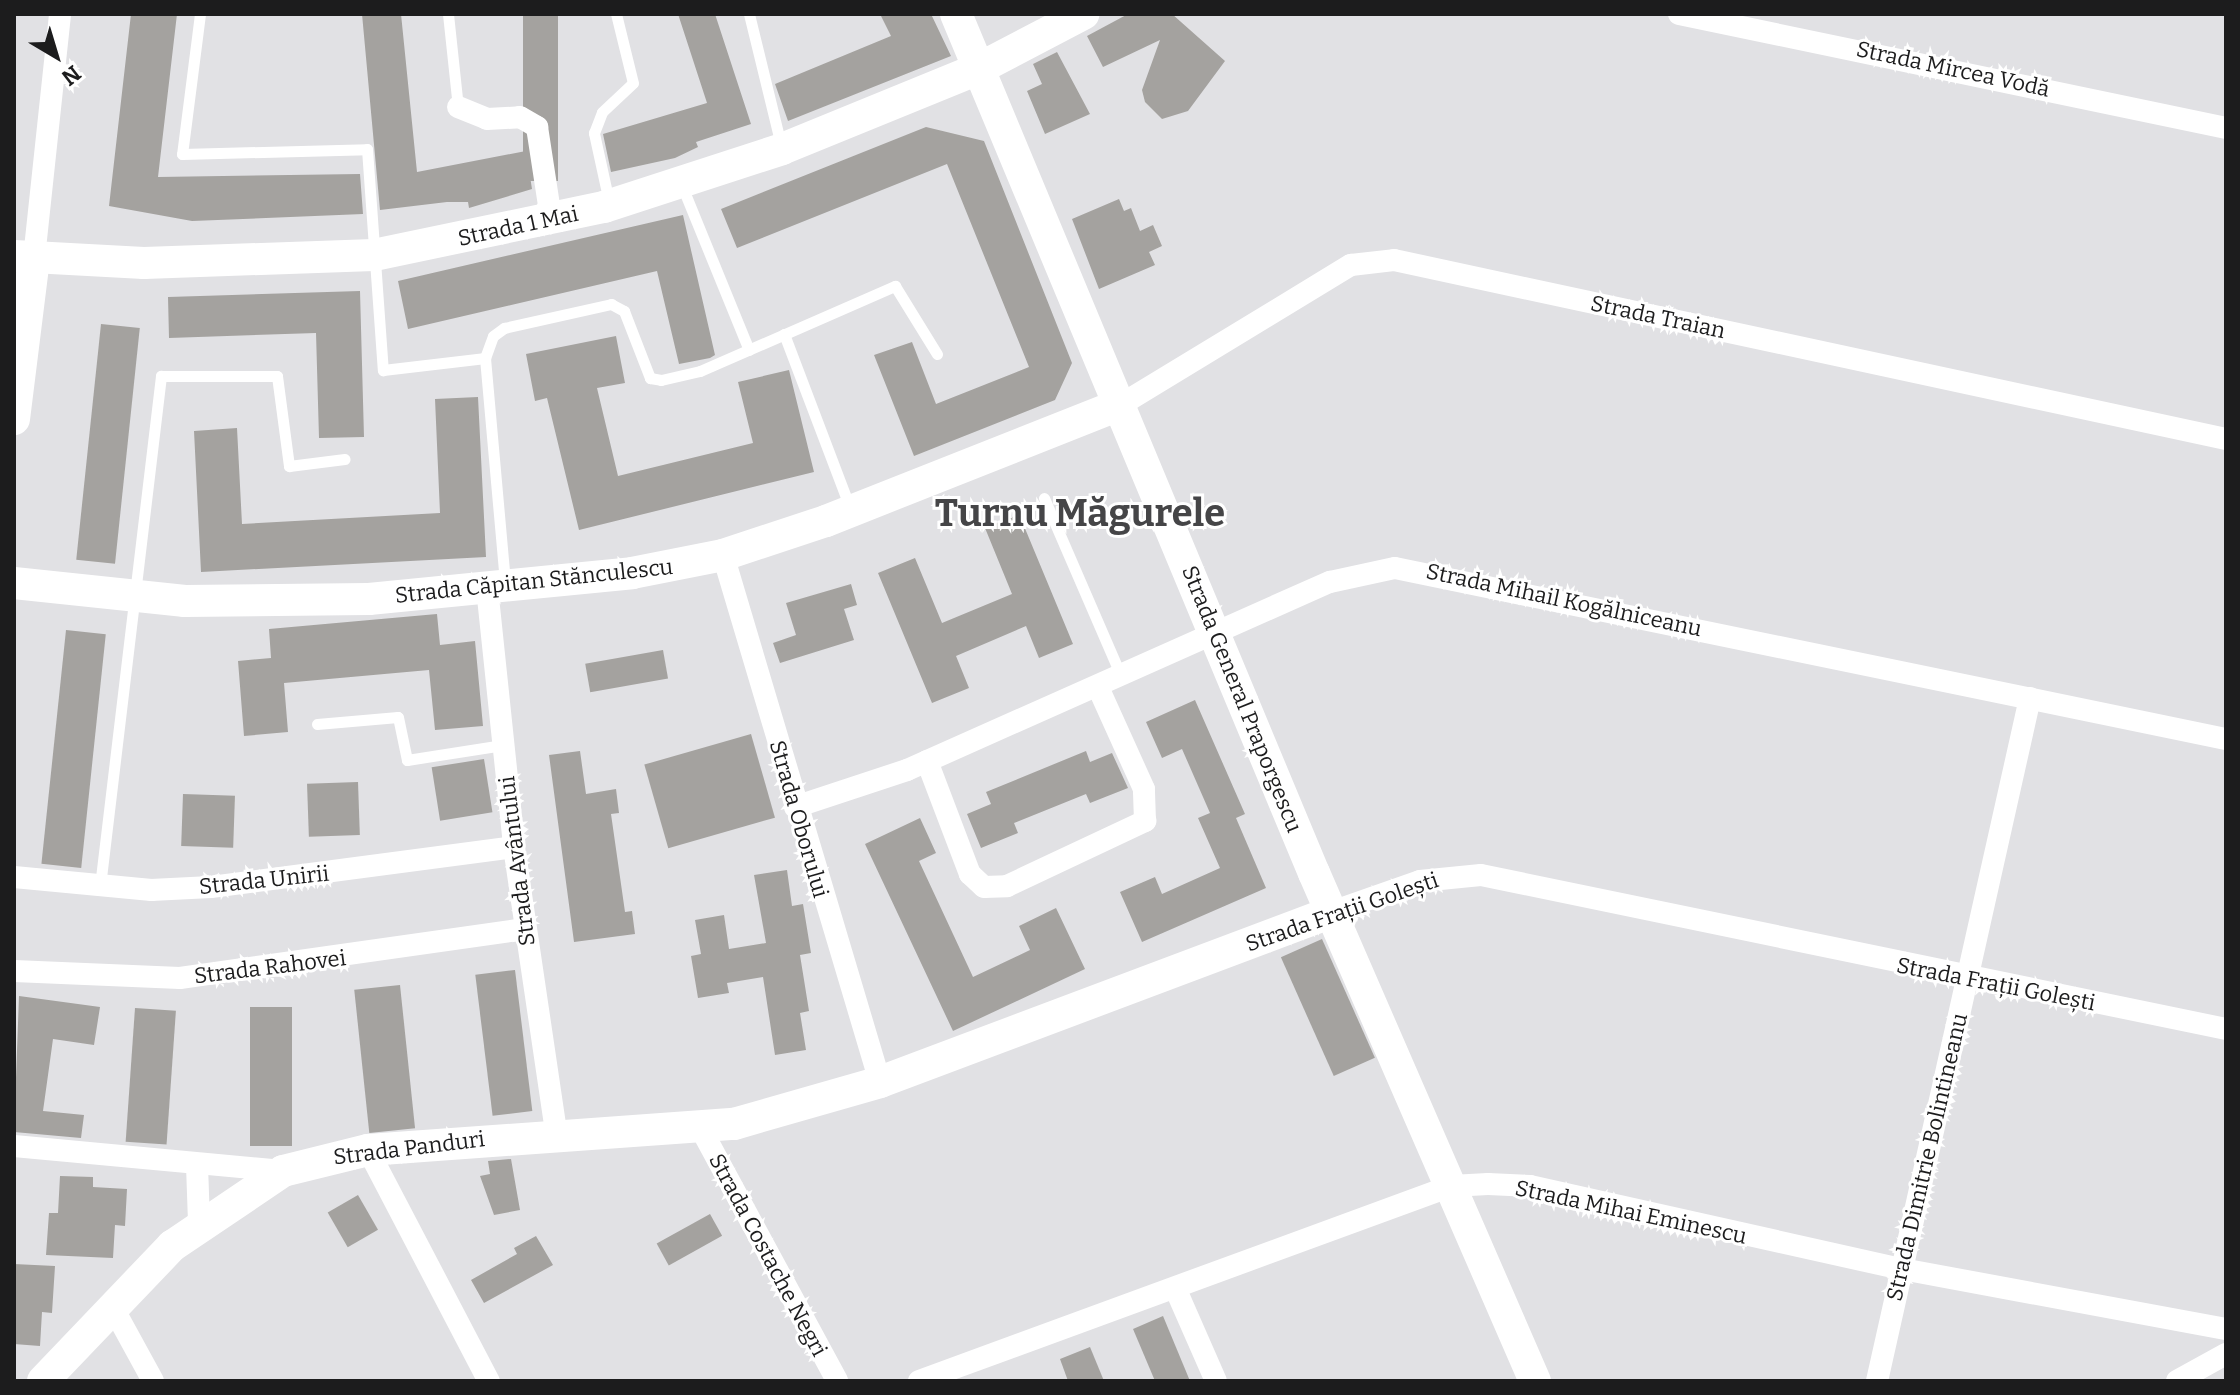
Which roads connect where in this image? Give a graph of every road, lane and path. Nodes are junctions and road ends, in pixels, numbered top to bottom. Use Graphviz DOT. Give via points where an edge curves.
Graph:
graph roads {
  1 [pos="60,14"];
  2 [pos="200,14"];
  3 [pos="448,14"];
  4 [pos="616,14"];
  5 [pos="749,14"];
  6 [pos="956,14"];
  7 [pos="1083,14"];
  8 [pos="1679,14"];
  9 [pos="978,69"];
  10 [pos="458,107"];
  11 [pos="2226,128"];
  12 [pos="782,149"];
  13 [pos="682,186"];
  14 [pos="609,206"];
  15 [pos="551,219"];
  16 [pos="374,255"];
  17 [pos="24,257"];
  18 [pos="784,334"];
  19 [pos="749,350"];
  20 [pos="937,354"];
  21 [pos="485,358"];
  22 [pos="1122,404"];
  23 [pos="14,419"];
  24 [pos="2226,439"];
  25 [pos="345,459"];
  26 [pos="1044,498"];
  27 [pos="851,512"];
  28 [pos="723,555"];
  29 [pos="14,583"];
  30 [pos="496,587"];
  31 [pos="136,596"];
  32 [pos="1214,634"];
  33 [pos="1122,676"];
  34 [pos="1098,687"];
  35 [pos="2030,698"];
  36 [pos="317,724"];
  37 [pos="2226,739"];
  38 [pos="503,745"];
  39 [pos="927,761"];
  40 [pos="795,807"];
  41 [pos="514,847"];
  42 [pos="14,877"];
  43 [pos="100,886"];
  44 [pos="1332,912"];
  45 [pos="525,929"];
  46 [pos="14,971"];
  47 [pos="1967,980"];
  48 [pos="2226,1029"];
  49 [pos="880,1082"];
  50 [pos="665,1129"];
  51 [pos="701,1129"];
  52 [pos="556,1133"];
  53 [pos="14,1146"];
  54 [pos="368,1150"];
  55 [pos="197,1165"];
  56 [pos="283,1171"];
  57 [pos="1451,1186"];
  58 [pos="199,1223"];
  59 [pos="1902,1269"];
  60 [pos="1176,1290"];
  61 [pos="112,1306"];
  62 [pos="2226,1329"];
  63 [pos="2226,1354"];
  64 [pos="43,1381"];
  65 [pos="153,1381"];
  66 [pos="489,1381"];
  67 [pos="837,1381"];
  68 [pos="919,1381"];
  69 [pos="1216,1381"];
  70 [pos="1535,1381"];
  71 [pos="1877,1381"];
  72 [pos="2177,1381"];
  1 -- 17 [label="street"];
  2 -- 16 [label="lane" via="182,154 367,149"];
  3 -- 10 [label="lane"];
  4 -- 14 [label="lane" via="633,83 602,112 594,133"];
  5 -- 12 [label="lane"];
  6 -- 9 [label="main road, Strada General Praporgescu"];
  7 -- 9 [label="main road, Strada 1 Mai"];
  8 -- 11 [label="street, Strada Mircea Vodă"];
  9 -- 12 [label="main road, Strada 1 Mai"];
  9 -- 22 [label="main road, Strada General Praporgescu"];
  10 -- 15 [label="street" via="487,119 520,117 537,127"];
  12 -- 13 [label="main road, Strada 1 Mai"];
  13 -- 14 [label="main road, Strada 1 Mai"];
  13 -- 19 [label="lane"];
  14 -- 15 [label="main road, Strada 1 Mai"];
  15 -- 16 [label="main road, Strada 1 Mai"];
  16 -- 17 [label="main road, Strada 1 Mai" via="173,263"];
  16 -- 21 [label="lane" via="383,370"];
  17 -- 23 [label="main road"];
  18 -- 19 [label="lane"];
  18 -- 20 [label="lane" via="895,286"];
  18 -- 27 [label="lane"];
  19 -- 21 [label="lane" via="700,371 650,378 624,311 611,304 504,328 493,336"];
  21 -- 30 [label="lane"];
  22 -- 24 [label="street, Strada Traian" via="1351,265 1394,260"];
  22 -- 27 [label="main road, Strada Căpitan Stănculescu"];
  22 -- 32 [label="main road, Strada General Praporgescu"];
  25 -- 31 [label="lane" via="289,466 277,376 161,376"];
  26 -- 33 [label="lane"];
  27 -- 28 [label="main road, Strada Căpitan Stănculescu"];
  28 -- 30 [label="main road, Strada Căpitan Stănculescu" via="632,573"];
  28 -- 40 [label="street, Strada Oborului"];
  29 -- 31 [label="main road, Strada Căpitan Stănculescu"];
  30 -- 31 [label="main road, Strada Căpitan Stănculescu" via="369,599"];
  30 -- 38 [label="street, Strada Avântului"];
  31 -- 43 [label="lane"];
  32 -- 33 [label="street, Strada Mihail Kogălniceanu"];
  32 -- 35 [label="street, Strada Mihail Kogălniceanu" via="1330,582 1363,572 1422,569"];
  32 -- 44 [label="main road, Strada General Praporgescu"];
  33 -- 34 [label="street, Strada Mihail Kogălniceanu"];
  34 -- 39 [label="street, Strada Mihail Kogălniceanu"];
  34 -- 39 [label="street" via="1144,789 1145,821 1021,880 984,887 970,874"];
  35 -- 37 [label="street, Strada Mihail Kogălniceanu"];
  35 -- 47 [label="street, Strada Dimitrie Bolintineanu"];
  36 -- 38 [label="lane" via="398,717 407,760"];
  38 -- 41 [label="street, Strada Avântului"];
  39 -- 40 [label="street, Strada Mihail Kogălniceanu"];
  40 -- 49 [label="street, Strada Oborului"];
  41 -- 43 [label="street, Strada Unirii" via="211,887"];
  41 -- 45 [label="street, Strada Avântului"];
  42 -- 43 [label="street, Strada Unirii"];
  44 -- 47 [label="street, Strada Frații Golești" via="1420,881 1481,875"];
  44 -- 49 [label="main road, Strada Frații Golești"];
  44 -- 57 [label="main road, Strada General Praporgescu"];
  45 -- 46 [label="street, Strada Rahovei" via="180,978"];
  45 -- 52 [label="street, Strada Avântului"];
  47 -- 48 [label="street, Strada Frații Golești"];
  47 -- 59 [label="street, Strada Dimitrie Bolintineanu"];
  49 -- 51 [label="main road, Strada Frații Golești"];
  50 -- 51 [label="main road, Strada Frații Golești"];
  50 -- 52 [label="main road, Strada Panduri"];
  51 -- 67 [label="street, Strada Costache Negri"];
  52 -- 54 [label="main road, Strada Panduri"];
  53 -- 55 [label="street"];
  54 -- 56 [label="main road, Strada Panduri"];
  54 -- 66 [label="street"];
  55 -- 56 [label="street"];
  55 -- 58 [label="street"];
  56 -- 58 [label="main road, Strada Panduri"];
  57 -- 59 [label="street, Strada Mihai Eminescu" via="1530,1186"];
  57 -- 60 [label="street, Strada Mihai Eminescu"];
  57 -- 70 [label="main road, Strada General Praporgescu"];
  58 -- 61 [label="main road, Strada Panduri"];
  59 -- 62 [label="street, Strada Mihai Eminescu"];
  59 -- 71 [label="street, Strada Dimitrie Bolintineanu"];
  60 -- 68 [label="street, Strada Mihai Eminescu"];
  60 -- 69 [label="street"];
  61 -- 64 [label="main road, Strada Panduri"];
  61 -- 65 [label="street"];
  63 -- 72 [label="street"];
}
